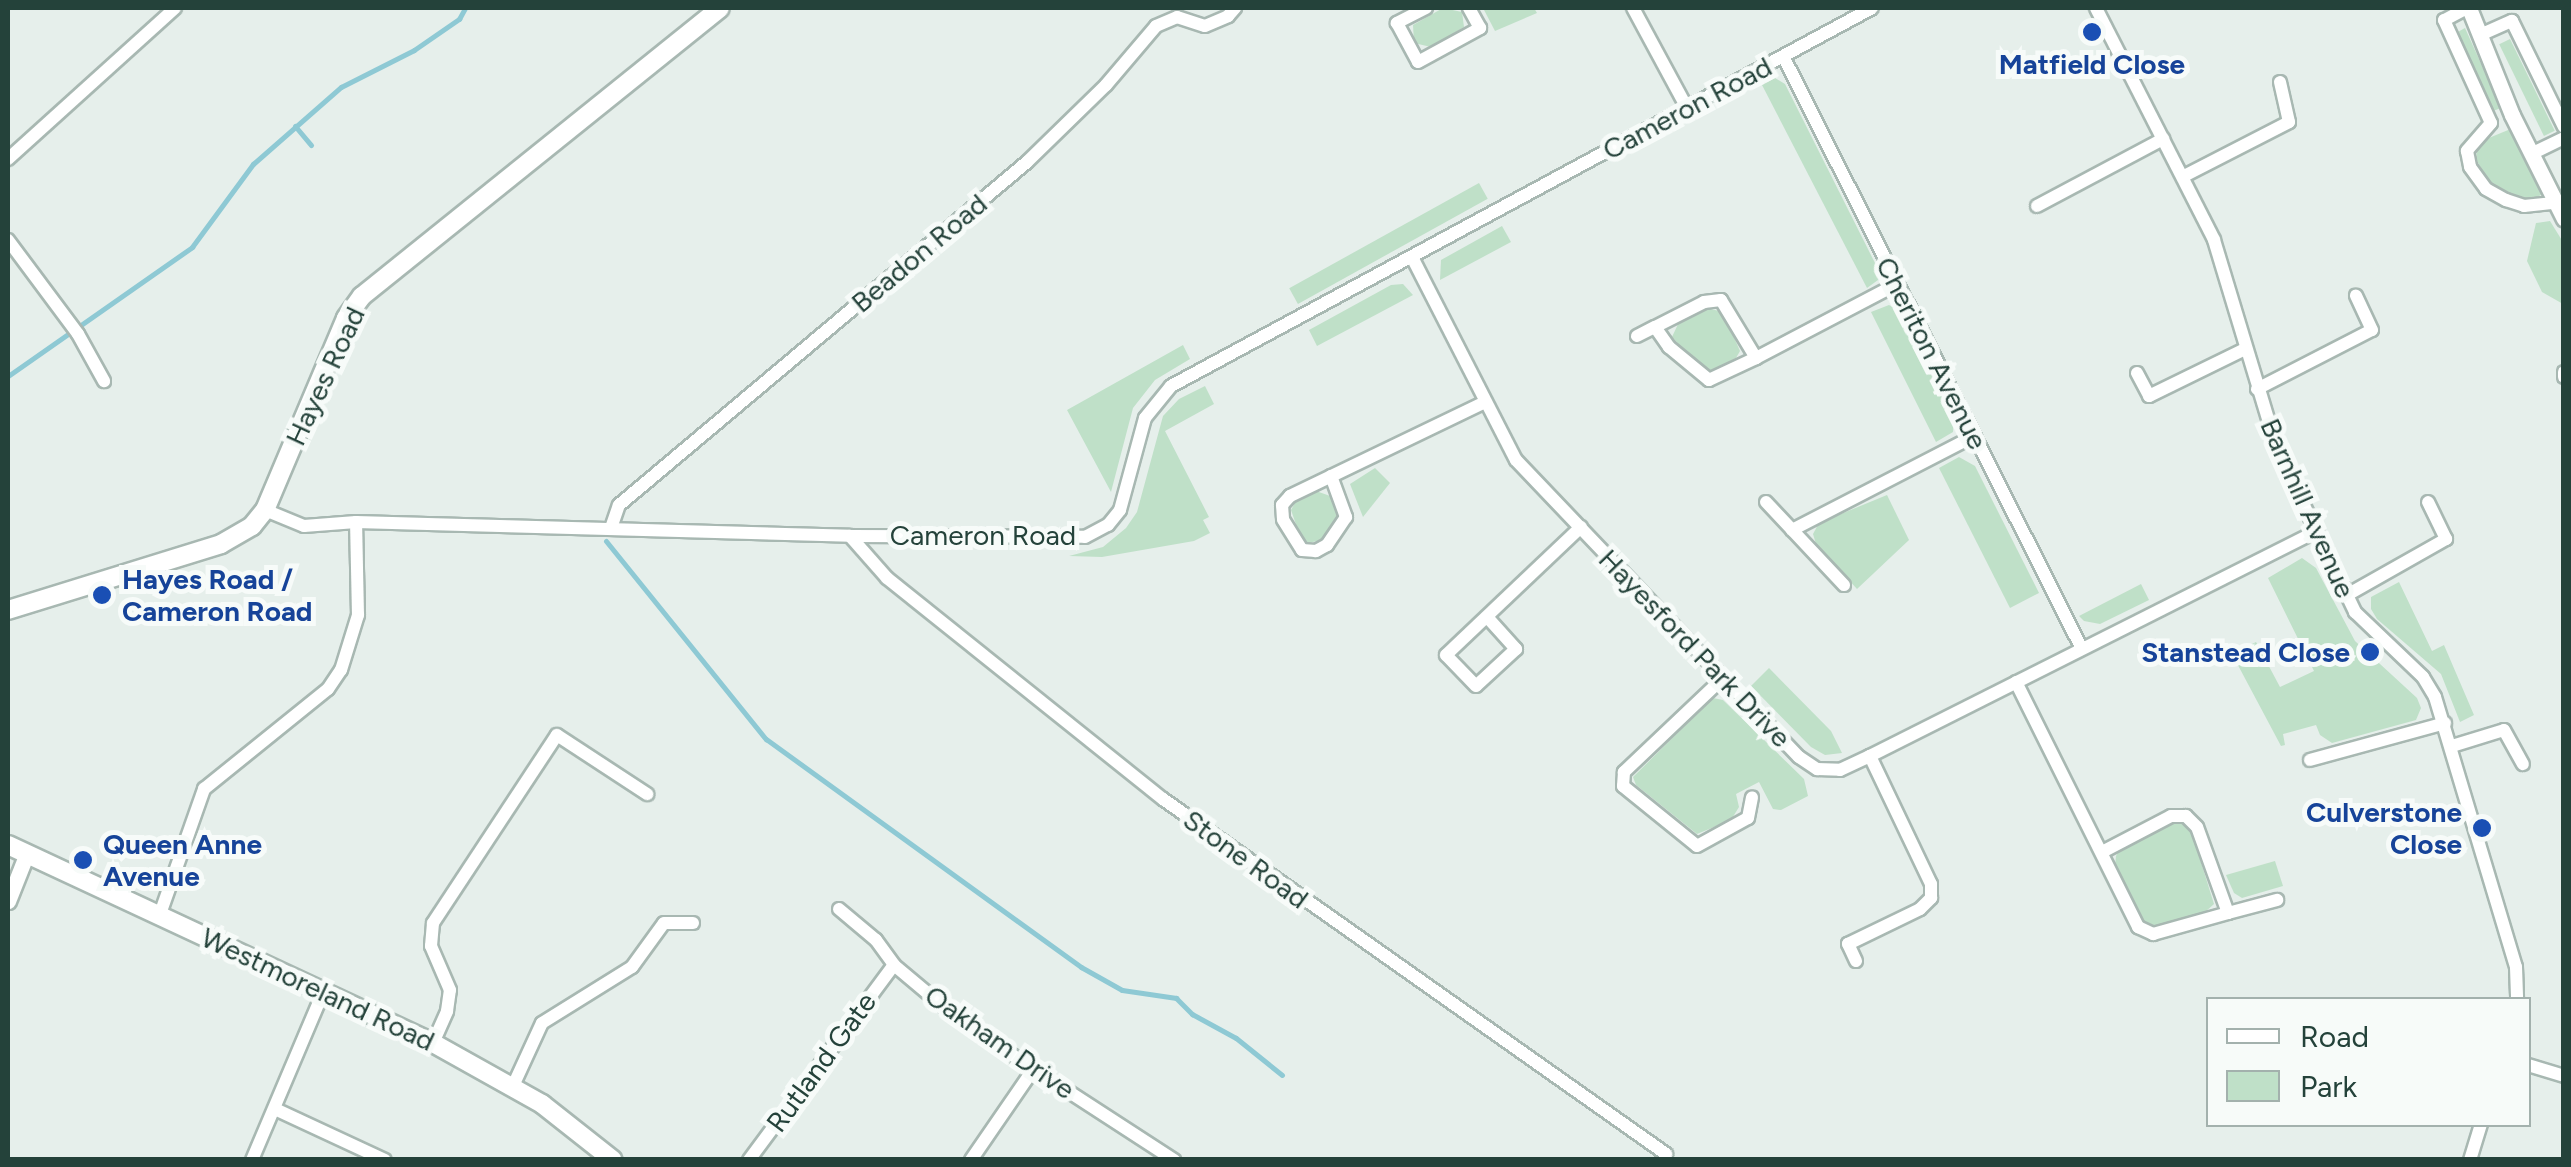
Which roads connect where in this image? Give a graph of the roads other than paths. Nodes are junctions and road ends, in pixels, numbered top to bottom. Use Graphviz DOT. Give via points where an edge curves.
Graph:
graph roads {
  1 [pos="175,8"];
  2 [pos="720,8"];
  3 [pos="1234,8"];
  4 [pos="1426,8"];
  5 [pos="1469,8"];
  6 [pos="1633,8"];
  7 [pos="1872,8"];
  8 [pos="2096,8"];
  9 [pos="2468,8"];
  10 [pos="2480,35"];
  11 [pos="1783,56"];
  12 [pos="2280,82"];
  13 [pos="1688,108"];
  14 [pos="2512,115"];
  15 [pos="2491,122"];
  16 [pos="2564,127"];
  17 [pos="2564,138"];
  18 [pos="2163,139"];
  19 [pos="2531,154"];
  20 [pos="8,159"];
  21 [pos="2184,176"];
  22 [pos="2554,204"];
  23 [pos="2037,206"];
  24 [pos="2564,218"];
  25 [pos="8,240"];
  26 [pos="1412,257"];
  27 [pos="1897,284"];
  28 [pos="2356,295"];
  29 [pos="1655,326"];
  30 [pos="1637,336"];
  31 [pos="2243,350"];
  32 [pos="1756,358"];
  33 [pos="2137,372"];
  34 [pos="104,381"];
  35 [pos="2257,389"];
  36 [pos="1483,403"];
  37 [pos="1974,436"];
  38 [pos="1331,476"];
  39 [pos="1766,502"];
  40 [pos="2428,502"];
  41 [pos="265,510"];
  42 [pos="356,522"];
  43 [pos="610,528"];
  44 [pos="1581,528"];
  45 [pos="1792,530"];
  46 [pos="2317,532"];
  47 [pos="850,536"];
  48 [pos="1844,585"];
  49 [pos="2347,596"];
  50 [pos="8,610"];
  51 [pos="1488,618"];
  52 [pos="2082,648"];
  53 [pos="1723,678"];
  54 [pos="2016,682"];
  55 [pos="2445,724"];
  56 [pos="2452,746"];
  57 [pos="1870,756"];
  58 [pos="2310,760"];
  59 [pos="2523,764"];
  60 [pos="647,794"];
  61 [pos="1752,797"];
  62 [pos="8,845"];
  63 [pos="2102,852"];
  64 [pos="27,853"];
  65 [pos="2277,900"];
  66 [pos="8,901"];
  67 [pos="839,908"];
  68 [pos="2228,913"];
  69 [pos="160,914"];
  70 [pos="694,924"];
  71 [pos="1856,960"];
  72 [pos="894,965"];
  73 [pos="324,990"];
  74 [pos="2517,997"];
  75 [pos="433,1043"];
  76 [pos="2531,1065"];
  77 [pos="1035,1067"];
  78 [pos="2564,1076"];
  79 [pos="513,1086"];
  80 [pos="275,1109"];
  81 [pos="2480,1127"];
  82 [pos="1666,1154"];
  83 [pos="252,1160"];
  84 [pos="385,1160"];
  85 [pos="613,1160"];
  86 [pos="749,1160"];
  87 [pos="971,1160"];
  88 [pos="1174,1160"];
  89 [pos="2470,1160"];
  1 -- 20 [label="street"];
  2 -- 41 [label="main road, Hayes Road" via="362,296 346,318"];
  3 -- 43 [label="street, Beadon Road" via="1205,26 1177,18 1156,26 1028,162 619,505"];
  4 -- 5 [label="street" via="1397,23 1418,62 1480,28"];
  6 -- 13 [label="street"];
  7 -- 11 [label="street, Cameron Road"];
  8 -- 18 [label="street, Barnhill Avenue"];
  9 -- 10 [label="street"];
  9 -- 15 [label="street" via="2444,20"];
  10 -- 14 [label="street"];
  10 -- 16 [label="street" via="2512,21"];
  11 -- 13 [label="street, Cameron Road"];
  11 -- 27 [label="street, Cheriton Avenue"];
  12 -- 21 [label="street" via="2289,122"];
  13 -- 26 [label="street, Cameron Road"];
  14 -- 15 [label="street"];
  14 -- 19 [label="street"];
  15 -- 22 [label="street" via="2467,151 2486,189 2524,206"];
  17 -- 19 [label="street"];
  18 -- 21 [label="street, Barnhill Avenue"];
  18 -- 23 [label="street"];
  19 -- 22 [label="street"];
  21 -- 31 [label="street, Barnhill Avenue" via="2214,240"];
  22 -- 24 [label="street"];
  25 -- 34 [label="street"];
  26 -- 36 [label="street, Hayesford Park Drive"];
  26 -- 47 [label="street, Cameron Road" via="1171,386 1145,418 1120,510 1096,533"];
  27 -- 32 [label="street"];
  27 -- 37 [label="street, Cheriton Avenue"];
  28 -- 35 [label="street" via="2372,330"];
  29 -- 30 [label="street"];
  29 -- 32 [label="street" via="1669,348 1709,380"];
  29 -- 32 [label="street" via="1721,300"];
  31 -- 33 [label="street" via="2149,396"];
  31 -- 35 [label="street, Barnhill Avenue"];
  35 -- 46 [label="street, Barnhill Avenue"];
  36 -- 38 [label="street"];
  36 -- 44 [label="street, Hayesford Park Drive" via="1516,460"];
  37 -- 45 [label="street"];
  37 -- 52 [label="street, Cheriton Avenue"];
  38 -- 38 [label="street" via="1282,504 1282,519 1302,550 1327,545 1346,517"];
  39 -- 45 [label="street"];
  40 -- 49 [label="street" via="2446,540"];
  41 -- 42 [label="street, Cameron Road" via="304,526"];
  41 -- 50 [label="main road, Hayes Road" via="222,544"];
  42 -- 43 [label="street, Cameron Road"];
  42 -- 69 [label="street" via="358,615 341,670 328,689 204,789"];
  43 -- 47 [label="street, Cameron Road"];
  44 -- 51 [label="street"];
  44 -- 53 [label="street, Hayesford Park Drive"];
  45 -- 48 [label="street"];
  46 -- 49 [label="street, Barnhill Avenue"];
  46 -- 52 [label="street, Hayesford Park Drive"];
  47 -- 82 [label="street, Stone Road" via="886,578 1163,798"];
  49 -- 55 [label="street, Barnhill Avenue" via="2367,628 2423,677"];
  51 -- 51 [label="street" via="1446,656 1476,686 1516,649"];
  52 -- 54 [label="street, Hayesford Park Drive"];
  53 -- 57 [label="street, Hayesford Park Drive" via="1817,769 1840,770"];
  53 -- 61 [label="street" via="1624,772 1623,786 1698,846 1748,818"];
  54 -- 57 [label="street, Hayesford Park Drive"];
  54 -- 63 [label="street"];
  55 -- 56 [label="street, Barnhill Avenue"];
  55 -- 58 [label="street"];
  56 -- 59 [label="street" via="2501,724"];
  56 -- 74 [label="street, Barnhill Avenue" via="2516,967"];
  57 -- 71 [label="street" via="1931,898 1848,944"];
  60 -- 75 [label="street" via="557,735 434,923 431,946 450,990"];
  62 -- 64 [label="main road, Westmoreland Road"];
  63 -- 68 [label="street" via="2144,933"];
  63 -- 68 [label="street" via="2171,816 2186,816 2198,827"];
  64 -- 66 [label="street"];
  64 -- 69 [label="main road, Westmoreland Road"];
  65 -- 68 [label="street"];
  67 -- 72 [label="street, Oakham Drive"];
  69 -- 73 [label="main road, Westmoreland Road"];
  70 -- 79 [label="street" via="664,923 632,967 542,1023"];
  72 -- 77 [label="street, Oakham Drive" via="963,1023"];
  72 -- 86 [label="street, Rutland Gate"];
  73 -- 75 [label="main road, Westmoreland Road"];
  73 -- 80 [label="street"];
  75 -- 79 [label="main road, Westmoreland Road"];
  76 -- 78 [label="street"];
  77 -- 87 [label="street"];
  77 -- 88 [label="street, Oakham Drive"];
  79 -- 85 [label="main road, Westmoreland Road"];
  80 -- 83 [label="street"];
  80 -- 84 [label="street"];
  81 -- 89 [label="street"];
}
